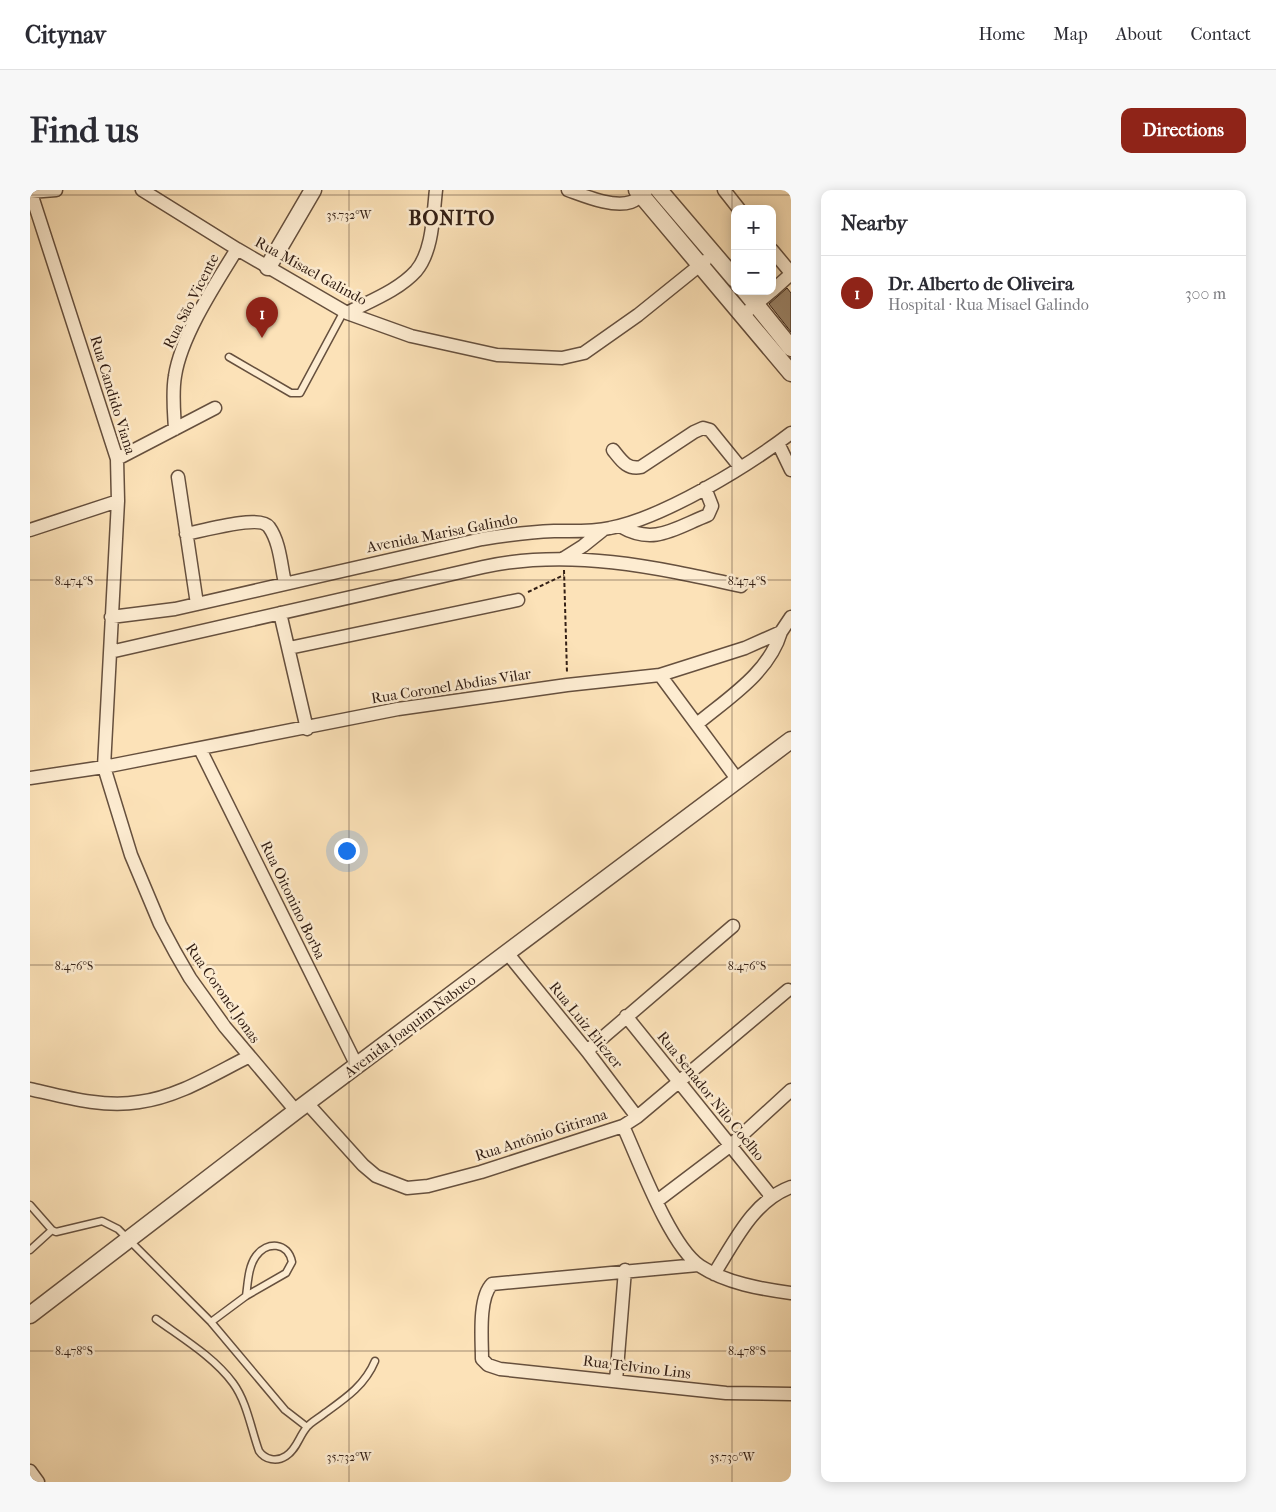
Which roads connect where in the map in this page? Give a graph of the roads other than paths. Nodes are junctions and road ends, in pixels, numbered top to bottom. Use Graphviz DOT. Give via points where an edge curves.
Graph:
graph roads {
  1 [pos="56,190"];
  2 [pos="142,190"];
  3 [pos="313,190"];
  4 [pos="436,190"];
  5 [pos="568,190"];
  6 [pos="659,190"];
  7 [pos="724,190"];
  8 [pos="30,191"];
  9 [pos="642,192"];
  10 [pos="736,205"];
  11 [pos="237,249"];
  12 [pos="713,254"];
  13 [pos="776,255"];
  14 [pos="700,265"];
  15 [pos="268,267"];
  16 [pos="731,274"];
  17 [pos="791,274"];
  18 [pos="776,287"];
  19 [pos="748,295"];
  20 [pos="768,295"];
  21 [pos="757,305"];
  22 [pos="346,312"];
  23 [pos="743,315"];
  24 [pos="791,348"];
  25 [pos="229,357"];
  26 [pos="791,373"];
  27 [pos="215,408"];
  28 [pos="175,429"];
  29 [pos="791,434"];
  30 [pos="778,443"];
  31 [pos="613,450"];
  32 [pos="117,459"];
  33 [pos="740,468"];
  34 [pos="791,470"];
  35 [pos="178,477"];
  36 [pos="705,488"];
  37 [pos="118,501"];
  38 [pos="620,526"];
  39 [pos="30,530"];
  40 [pos="603,530"];
  41 [pos="186,534"];
  42 [pos="564,558"];
  43 [pos="285,583"];
  44 [pos="741,586"];
  45 [pos="518,600"];
  46 [pos="197,604"];
  47 [pos="280,614"];
  48 [pos="111,617"];
  49 [pos="791,617"];
  50 [pos="781,632"];
  51 [pos="289,648"];
  52 [pos="110,652"];
  53 [pos="660,675"];
  54 [pos="697,724"];
  55 [pos="307,729"];
  56 [pos="791,740"];
  57 [pos="200,749"];
  58 [pos="104,767"];
  59 [pos="30,778"];
  60 [pos="737,779"];
  61 [pos="733,926"];
  62 [pos="508,954"];
  63 [pos="788,990"];
  64 [pos="626,1016"];
  65 [pos="587,1051"];
  66 [pos="248,1057"];
  67 [pos="357,1066"];
  68 [pos="680,1081"];
  69 [pos="30,1089"];
  70 [pos="791,1090"];
  71 [pos="302,1107"];
  72 [pos="637,1117"];
  73 [pos="623,1126"];
  74 [pos="732,1145"];
  75 [pos="791,1187"];
  76 [pos="771,1196"];
  77 [pos="658,1201"];
  78 [pos="30,1205"];
  79 [pos="52,1230"];
  80 [pos="127,1240"];
  81 [pos="30,1250"];
  82 [pos="698,1265"];
  83 [pos="626,1270"];
  84 [pos="714,1274"];
  85 [pos="791,1292"];
  86 [pos="246,1296"];
  87 [pos="30,1315"];
  88 [pos="156,1319"];
  89 [pos="211,1322"];
  90 [pos="375,1361"];
  91 [pos="616,1381"];
  92 [pos="791,1394"];
  93 [pos="307,1427"];
  94 [pos="30,1471"];
  95 [pos="38,1482"];
  1 -- 8 [label="street"];
  2 -- 11 [label="street, Rua Misael Galindo"];
  3 -- 15 [label="street"];
  4 -- 22 [label="street" via="426,250 417,270 404,282"];
  5 -- 9 [label="street" via="624,204 632,202"];
  6 -- 12 [label="street"];
  7 -- 10 [label="street"];
  8 -- 32 [label="street, Rua Candido Viana"];
  9 -- 14 [label="street"];
  11 -- 15 [label="street, Rua Misael Galindo"];
  11 -- 28 [label="street, Rua São Vicente" via="184,345 173,390"];
  12 -- 14 [label="street, Rua Misael Galindo"];
  12 -- 16 [label="street"];
  13 -- 17 [label="street"];
  14 -- 22 [label="street, Rua Misael Galindo" via="611,335 584,353 562,358 497,355 455,347 412,336"];
  14 -- 23 [label="street"];
  15 -- 22 [label="street, Rua Misael Galindo"];
  17 -- 18 [label="street"];
  19 -- 21 [label="street"];
  20 -- 21 [label="street"];
  21 -- 23 [label="street"];
  21 -- 24 [label="street"];
  22 -- 25 [label="lane" via="300,393 283,389"];
  23 -- 26 [label="street"];
  27 -- 28 [label="street"];
  28 -- 32 [label="street"];
  29 -- 30 [label="street, Avenida Marisa Galindo"];
  30 -- 33 [label="street, Avenida Marisa Galindo"];
  30 -- 34 [label="street"];
  31 -- 33 [label="street" via="626,466 641,468 703,428 710,430"];
  32 -- 37 [label="street, Rua Candido Viana"];
  33 -- 36 [label="street, Avenida Marisa Galindo"];
  35 -- 41 [label="street"];
  36 -- 38 [label="street, Avenida Marisa Galindo"];
  36 -- 38 [label="street" via="712,506 708,515 657,536 640,536"];
  37 -- 39 [label="street"];
  37 -- 48 [label="street, Rua Candido Viana"];
  38 -- 40 [label="street, Avenida Marisa Galindo"];
  40 -- 42 [label="street"];
  40 -- 43 [label="street, Avenida Marisa Galindo" via="537,532 482,539"];
  41 -- 43 [label="street" via="262,522 274,536"];
  41 -- 46 [label="street"];
  42 -- 44 [label="street" via="638,566"];
  42 -- 47 [label="street" via="496,564"];
  43 -- 46 [label="street, Avenida Marisa Galindo"];
  45 -- 51 [label="street"];
  46 -- 48 [label="street, Avenida Marisa Galindo" via="157,613"];
  47 -- 51 [label="street"];
  47 -- 52 [label="street"];
  48 -- 52 [label="street, Rua Candido Viana"];
  49 -- 50 [label="street"];
  50 -- 53 [label="street, Rua Coronel Abdias Vilar" via="746,648"];
  50 -- 54 [label="street" via="764,665"];
  51 -- 55 [label="street"];
  52 -- 58 [label="street, Rua Candido Viana"];
  53 -- 54 [label="street"];
  53 -- 55 [label="street, Rua Coronel Abdias Vilar" via="398,709"];
  54 -- 60 [label="street"];
  55 -- 57 [label="street, Rua Coronel Abdias Vilar"];
  56 -- 60 [label="street, Avenida Joaquim Nabuco"];
  57 -- 58 [label="street, Rua Coronel Abdias Vilar"];
  57 -- 67 [label="street, Rua Oitonino Borba"];
  58 -- 59 [label="street, Rua Coronel Abdias Vilar"];
  58 -- 66 [label="street, Rua Coronel Jonas" via="131,854 160,924 190,978"];
  60 -- 62 [label="street, Avenida Joaquim Nabuco"];
  61 -- 64 [label="street"];
  62 -- 65 [label="street, Rua Luiz Eliezer"];
  62 -- 67 [label="street, Avenida Joaquim Nabuco"];
  63 -- 68 [label="street"];
  64 -- 65 [label="street"];
  64 -- 68 [label="street, Rua Senador Nilo Coelho"];
  65 -- 72 [label="street, Rua Luiz Eliezer"];
  66 -- 69 [label="street" via="176,1092 140,1102 93,1101"];
  66 -- 71 [label="street, Rua Coronel Jonas"];
  67 -- 71 [label="street, Avenida Joaquim Nabuco"];
  68 -- 72 [label="street"];
  68 -- 74 [label="street, Rua Senador Nilo Coelho"];
  70 -- 74 [label="street"];
  71 -- 73 [label="street, Rua Antônio Gitirana" via="376,1176 407,1188 472,1174"];
  71 -- 80 [label="street, Avenida Joaquim Nabuco"];
  72 -- 73 [label="street"];
  73 -- 77 [label="street, Rua Antônio Gitirana"];
  74 -- 76 [label="street, Rua Senador Nilo Coelho"];
  74 -- 77 [label="street"];
  75 -- 76 [label="street"];
  76 -- 84 [label="street" via="758,1209"];
  77 -- 82 [label="street, Rua Antônio Gitirana" via="675,1236"];
  78 -- 79 [label="lane"];
  79 -- 80 [label="lane" via="62,1232 102,1221 110,1223"];
  79 -- 81 [label="lane"];
  80 -- 87 [label="street, Avenida Joaquim Nabuco"];
  80 -- 89 [label="lane"];
  82 -- 83 [label="street"];
  82 -- 84 [label="street, Rua Antônio Gitirana"];
  83 -- 91 [label="street"];
  83 -- 91 [label="street, Rua Telvino Lins" via="492,1284 484,1300 482,1359 488,1365"];
  84 -- 85 [label="street, Rua Antônio Gitirana" via="747,1285"];
  86 -- 86 [label="lane" via="286,1273 292,1262 289,1250 274,1246 256,1256"];
  86 -- 89 [label="lane"];
  88 -- 93 [label="lane" via="234,1383 263,1456 278,1459 287,1455"];
  89 -- 93 [label="lane" via="285,1410"];
  90 -- 93 [label="lane" via="363,1383"];
  91 -- 92 [label="street, Rua Telvino Lins" via="726,1393"];
  94 -- 95 [label="street"];
}
